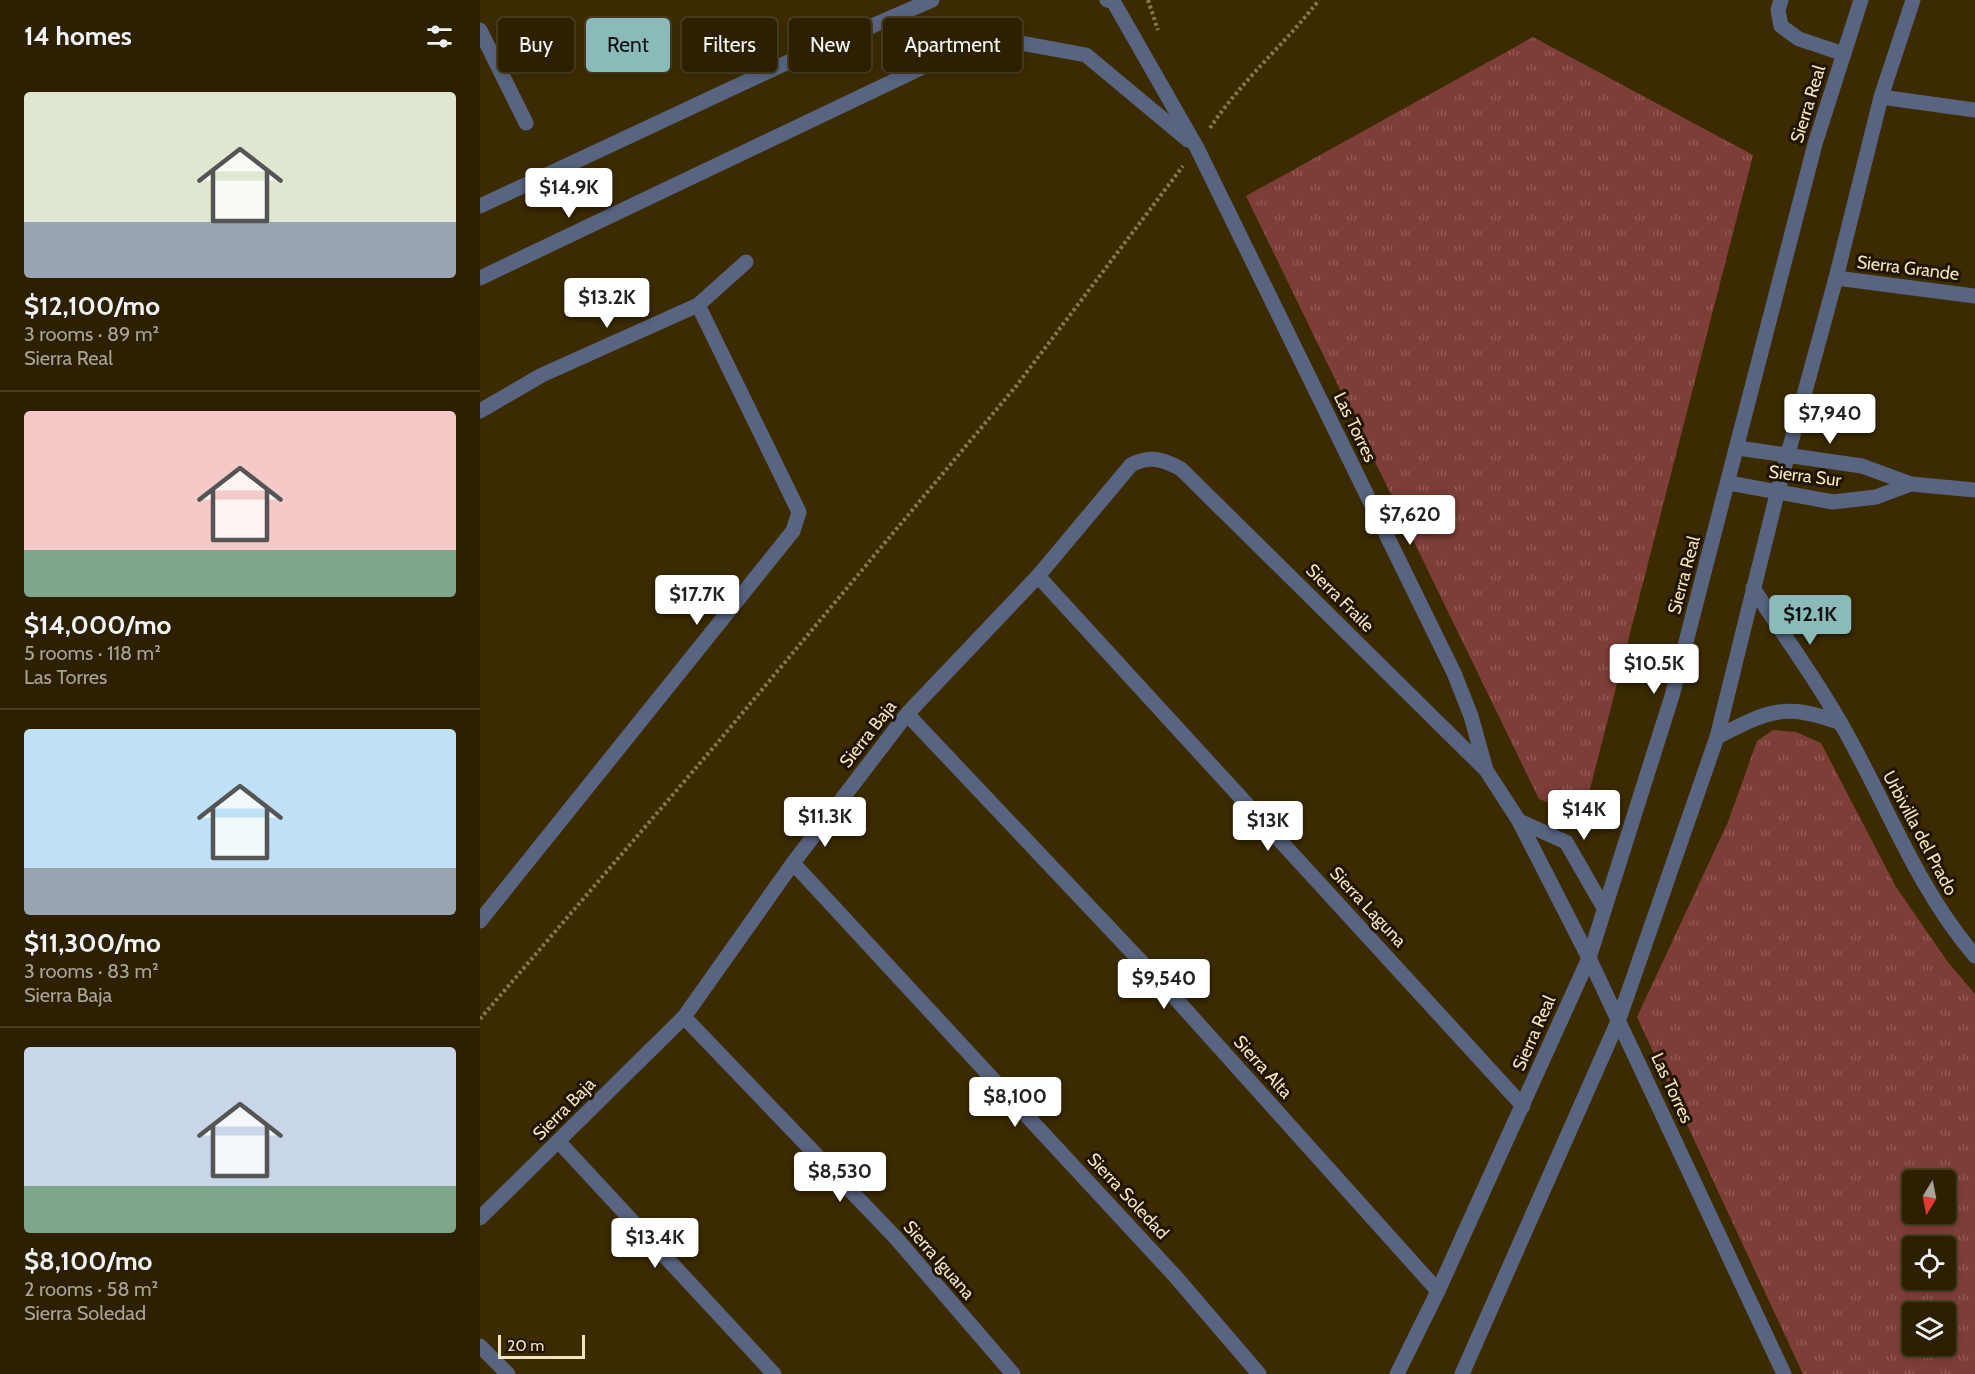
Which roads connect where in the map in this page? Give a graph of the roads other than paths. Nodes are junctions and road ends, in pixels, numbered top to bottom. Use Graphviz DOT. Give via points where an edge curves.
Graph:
graph roads {
  1 [pos="932,0"];
  2 [pos="1107,0"];
  3 [pos="1781,0"];
  4 [pos="1861,0"];
  5 [pos="1913,0"];
  6 [pos="480,30"];
  7 [pos="485,54"];
  8 [pos="1844,54"];
  9 [pos="1881,97"];
  10 [pos="1975,110"];
  11 [pos="526,123"];
  12 [pos="1197,148"];
  13 [pos="480,206"];
  14 [pos="746,262"];
  15 [pos="480,278"];
  16 [pos="1836,278"];
  17 [pos="1975,296"];
  18 [pos="698,305"];
  19 [pos="480,411"];
  20 [pos="1738,448"];
  21 [pos="1788,456"];
  22 [pos="1162,459"];
  23 [pos="1729,483"];
  24 [pos="1911,484"];
  25 [pos="1975,490"];
  26 [pos="1777,494"];
  27 [pos="1038,576"];
  28 [pos="1753,588"];
  29 [pos="907,714"];
  30 [pos="1840,723"];
  31 [pos="1717,737"];
  32 [pos="1486,770"];
  33 [pos="1519,821"];
  34 [pos="793,863"];
  35 [pos="1604,908"];
  36 [pos="480,921"];
  37 [pos="1975,956"];
  38 [pos="1589,958"];
  39 [pos="684,1017"];
  40 [pos="1619,1019"];
  41 [pos="1523,1106"];
  42 [pos="559,1142"];
  43 [pos="480,1218"];
  44 [pos="1438,1291"];
  45 [pos="480,1346"];
  46 [pos="508,1374"];
  47 [pos="774,1374"];
  48 [pos="1013,1374"];
  49 [pos="1259,1374"];
  50 [pos="1397,1374"];
  51 [pos="1462,1374"];
  52 [pos="1784,1374"];
  1 -- 13 [label="street" via="784,64"];
  2 -- 12 [label="street, Las Torres" via="1113,2"];
  3 -- 8 [label="street" via="1781,26 1799,39"];
  4 -- 8 [label="street, Sierra Real"];
  5 -- 9 [label="street"];
  6 -- 7 [label="street"];
  7 -- 11 [label="street"];
  8 -- 20 [label="street, Sierra Real" via="1815,144"];
  9 -- 10 [label="street"];
  9 -- 16 [label="street"];
  12 -- 15 [label="street" via="1086,55 1016,42 944,57"];
  12 -- 32 [label="street, Las Torres" via="1454,673"];
  14 -- 18 [label="street"];
  16 -- 17 [label="street, Sierra Grande"];
  16 -- 21 [label="street"];
  18 -- 19 [label="street" via="542,375"];
  18 -- 36 [label="street" via="799,512 793,531"];
  20 -- 21 [label="street, Sierra Sur"];
  20 -- 23 [label="street, Sierra Real"];
  21 -- 24 [label="street, Sierra Sur" via="1862,466"];
  21 -- 26 [label="street"];
  22 -- 27 [label="street, Sierra Baja" via="1141,459 1131,465"];
  22 -- 32 [label="street, Sierra Fraile" via="1181,469"];
  23 -- 26 [label="street, Sierra Sur"];
  23 -- 35 [label="street, Sierra Real" via="1672,696"];
  24 -- 25 [label="street, Sierra Sur"];
  24 -- 26 [label="street, Sierra Sur" via="1876,497 1833,502"];
  26 -- 28 [label="street"];
  27 -- 29 [label="street, Sierra Baja"];
  27 -- 41 [label="street, Sierra Laguna"];
  28 -- 30 [label="street, Urbivilla del Prado"];
  28 -- 31 [label="street"];
  29 -- 34 [label="street, Sierra Baja"];
  29 -- 44 [label="street, Sierra Alta" via="1167,989"];
  30 -- 31 [label="street" via="1810,711 1767,713"];
  30 -- 37 [label="street, Urbivilla del Prado" via="1913,866"];
  31 -- 40 [label="street"];
  32 -- 33 [label="street, Las Torres"];
  33 -- 35 [label="street" via="1566,842"];
  33 -- 38 [label="street, Las Torres"];
  34 -- 39 [label="street, Sierra Baja"];
  34 -- 49 [label="street, Sierra Soledad" via="1175,1276"];
  35 -- 38 [label="street, Sierra Real"];
  38 -- 40 [label="street, Las Torres"];
  38 -- 41 [label="street, Sierra Real"];
  39 -- 42 [label="street, Sierra Baja"];
  39 -- 48 [label="street, Sierra Iguana" via="895,1237"];
  40 -- 51 [label="street"];
  40 -- 52 [label="street, Las Torres"];
  41 -- 44 [label="street, Sierra Real"];
  42 -- 43 [label="street, Sierra Baja"];
  42 -- 47 [label="street"];
  44 -- 50 [label="street, Sierra Real"];
  45 -- 46 [label="street"];
}
